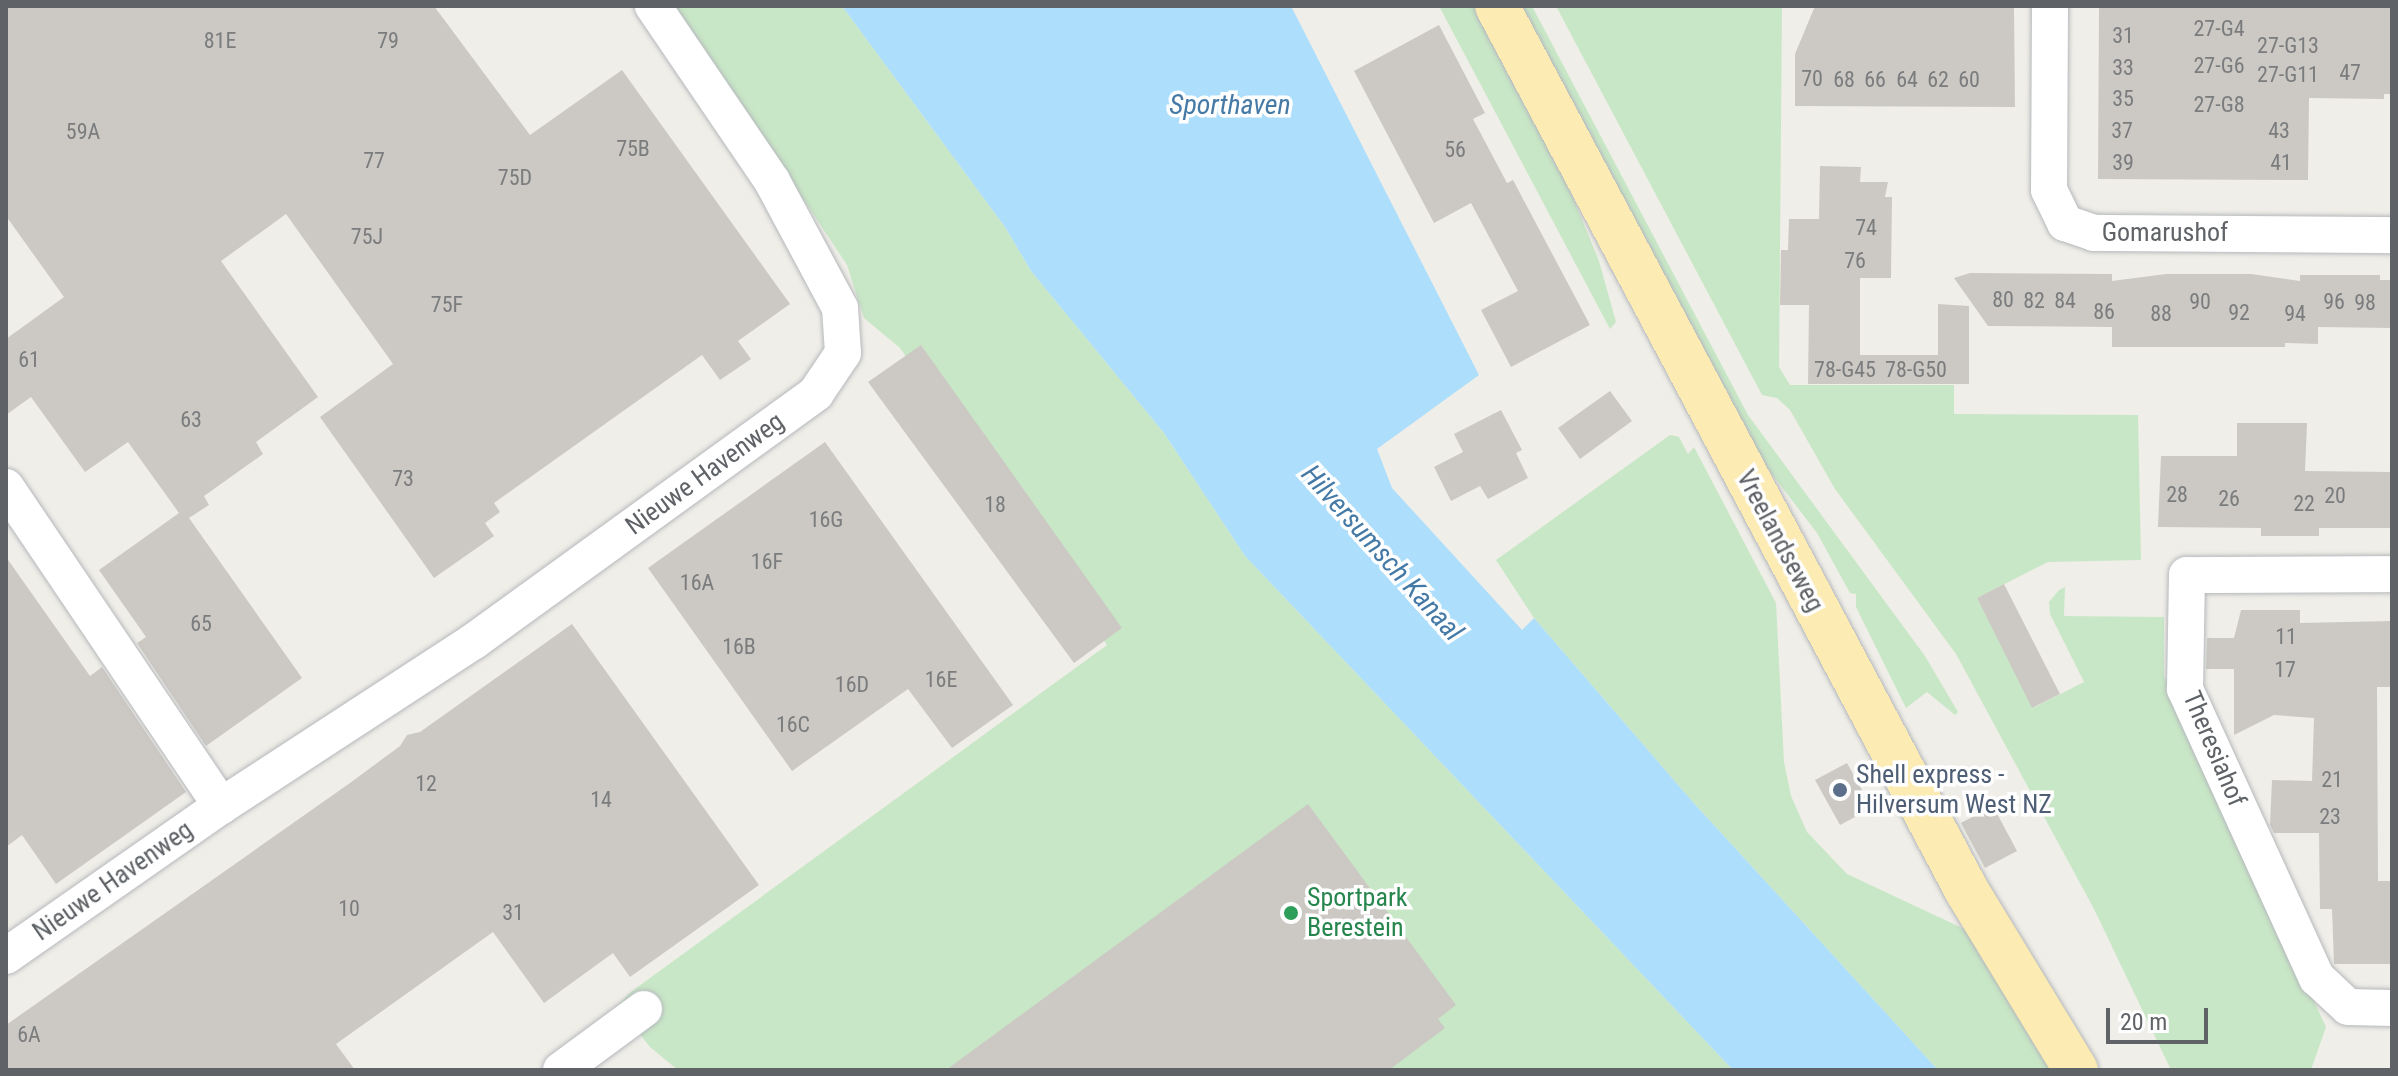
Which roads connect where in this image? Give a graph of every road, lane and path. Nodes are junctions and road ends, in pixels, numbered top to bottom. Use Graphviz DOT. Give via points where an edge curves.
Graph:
graph roads {
  1 [pos="653,6"];
  2 [pos="1497,6"];
  3 [pos="2050,6"];
  4 [pos="2392,235"];
  5 [pos="6,487"];
  6 [pos="2392,574"];
  7 [pos="221,806"];
  8 [pos="6,956"];
  9 [pos="2392,1008"];
  10 [pos="644,1009"];
  11 [pos="561,1070"];
  12 [pos="2076,1070"];
  1 -- 7 [label="street, Nieuwe Havenweg" via="772,181 840,308 843,353 816,393 474,641"];
  2 -- 12 [label="main road, Vreelandseweg" via="1967,891"];
  3 -- 4 [label="street, Gomarushof" via="2049,190 2065,223 2094,233"];
  5 -- 7 [label="street, Nieuwe Havenweg"];
  6 -- 9 [label="street, Theresiahof" via="2187,575 2185,689 2317,978 2348,1007"];
  7 -- 8 [label="street, Nieuwe Havenweg"];
  10 -- 11 [label="street"];
}
